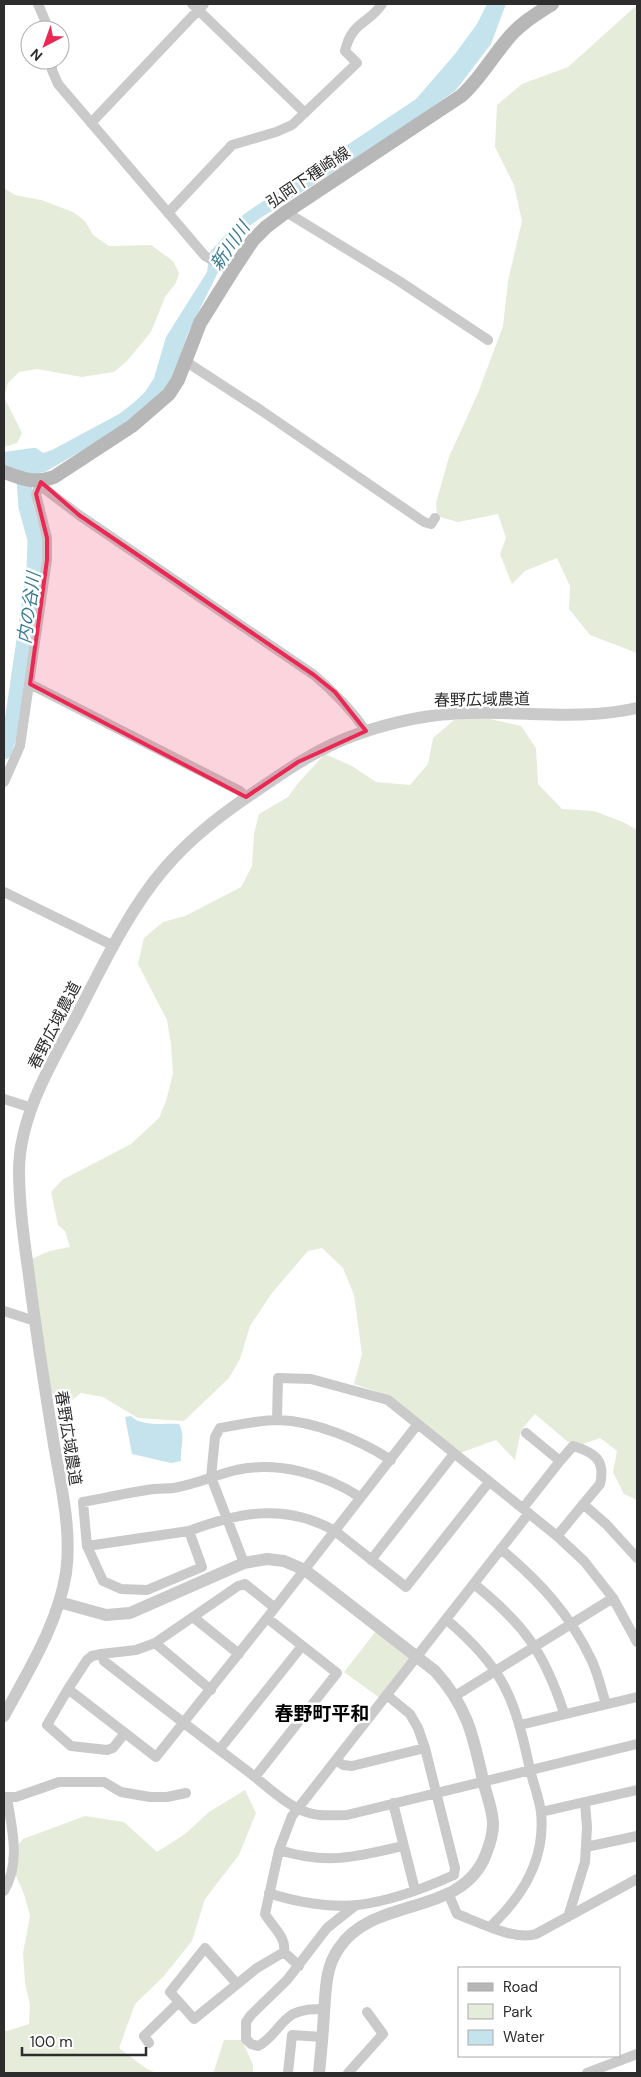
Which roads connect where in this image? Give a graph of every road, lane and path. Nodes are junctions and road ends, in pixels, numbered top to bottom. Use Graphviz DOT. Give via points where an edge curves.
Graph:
graph roads {
  1 [pos="38,4"];
  2 [pos="382,4"];
  3 [pos="552,4"];
  4 [pos="198,6"];
  5 [pos="45,20"];
  6 [pos="52,70"];
  7 [pos="305,113"];
  8 [pos="91,123"];
  9 [pos="286,212"];
  10 [pos="168,213"];
  11 [pos="229,271"];
  12 [pos="488,340"];
  13 [pos="185,361"];
  14 [pos="9,474"];
  15 [pos="38,482"];
  16 [pos="435,518"];
  17 [pos="30,684"];
  18 [pos="637,708"];
  19 [pos="366,731"];
  20 [pos="4,782"];
  21 [pos="246,797"];
  22 [pos="4,892"];
  23 [pos="114,946"];
  24 [pos="4,1099"];
  25 [pos="32,1108"];
  26 [pos="4,1311"];
  27 [pos="35,1321"];
  28 [pos="277,1420"];
  29 [pos="417,1425"];
  30 [pos="526,1433"];
  31 [pos="453,1455"];
  32 [pos="391,1460"];
  33 [pos="560,1461"];
  34 [pos="212,1477"];
  35 [pos="489,1482"];
  36 [pos="360,1497"];
  37 [pos="583,1504"];
  38 [pos="526,1511"];
  39 [pos="227,1519"];
  40 [pos="189,1531"];
  41 [pos="335,1532"];
  42 [pos="557,1536"];
  43 [pos="87,1546"];
  44 [pos="501,1549"];
  45 [pos="637,1558"];
  46 [pos="370,1560"];
  47 [pos="244,1564"];
  48 [pos="305,1570"];
  49 [pos="474,1584"];
  50 [pos="613,1598"];
  51 [pos="59,1602"];
  52 [pos="275,1608"];
  53 [pos="193,1617"];
  54 [pos="267,1618"];
  55 [pos="447,1620"];
  56 [pos="572,1624"];
  57 [pos="637,1642"];
  58 [pos="154,1643"];
  59 [pos="302,1646"];
  60 [pos="536,1648"];
  61 [pos="101,1654"];
  62 [pos="239,1654"];
  63 [pos="417,1658"];
  64 [pos="496,1671"];
  65 [pos="68,1689"];
  66 [pos="211,1690"];
  67 [pos="388,1696"];
  68 [pos="455,1696"];
  69 [pos="637,1697"];
  70 [pos="606,1704"];
  71 [pos="564,1713"];
  72 [pos="4,1716"];
  73 [pos="184,1724"];
  74 [pos="520,1725"];
  75 [pos="125,1733"];
  76 [pos="637,1744"];
  77 [pos="425,1748"];
  78 [pos="219,1750"];
  79 [pos="336,1760"];
  80 [pos="530,1769"];
  81 [pos="255,1777"];
  82 [pos="484,1782"];
  83 [pos="637,1790"];
  84 [pos="436,1792"];
  85 [pos="186,1793"];
  86 [pos="6,1797"];
  87 [pos="393,1803"];
  88 [pos="585,1803"];
  89 [pos="298,1808"];
  90 [pos="541,1812"];
  91 [pos="637,1836"];
  92 [pos="404,1846"];
  93 [pos="586,1847"];
  94 [pos="279,1850"];
  95 [pos="637,1879"];
  96 [pos="415,1890"];
  97 [pos="4,1891"];
  98 [pos="270,1893"];
  99 [pos="449,1894"];
  100 [pos="356,1905"];
  101 [pos="568,1916"];
  102 [pos="491,1926"];
  103 [pos="284,1952"];
  104 [pos="299,1966"];
  105 [pos="237,1984"];
  106 [pos="179,2002"];
  107 [pos="324,2009"];
  108 [pos="367,2012"];
  109 [pos="322,2037"];
  110 [pos="149,2043"];
  111 [pos="637,2054"];
  112 [pos="288,2073"];
  113 [pos="319,2073"];
  114 [pos="348,2073"];
  115 [pos="587,2073"];
  1 -- 5 [label="street"];
  2 -- 7 [label="street" via="348,38 345,51 356,64"];
  3 -- 9 [label="main road, 弘岡下種崎線" via="514,31 483,73 460,96"];
  4 -- 7 [label="street"];
  4 -- 8 [label="street"];
  6 -- 8 [label="street" via="58,84"];
  7 -- 10 [label="street" via="276,132 232,144"];
  8 -- 10 [label="street"];
  9 -- 11 [label="main road, 弘岡下種崎線" via="253,240"];
  9 -- 12 [label="street"];
  10 -- 11 [label="street" via="205,256"];
  11 -- 13 [label="main road, 弘岡下種崎線" via="200,324"];
  13 -- 15 [label="main road, 弘岡下種崎線" via="178,380 152,410 64,472"];
  13 -- 16 [label="street" via="424,522 431,524"];
  14 -- 15 [label="main road"];
  15 -- 17 [label="street" via="36,494 47,538 47,560"];
  15 -- 19 [label="street" via="79,515 314,675 335,692"];
  17 -- 20 [label="street" via="20,746"];
  17 -- 21 [label="street" via="240,791"];
  18 -- 19 [label="street, 春野広域農道" via="585,716 437,715"];
  19 -- 21 [label="street, 春野広域農道" via="298,762"];
  21 -- 23 [label="street, 春野広域農道" via="219,816 162,871"];
  22 -- 23 [label="street"];
  23 -- 25 [label="street, 春野広域農道" via="54,1057"];
  24 -- 25 [label="street"];
  25 -- 27 [label="street, 春野広域農道" via="19,1164 19,1193"];
  26 -- 27 [label="street"];
  27 -- 51 [label="street, 春野広域農道" via="67,1538 66,1572"];
  28 -- 29 [label="street" via="278,1378 311,1379 388,1400"];
  28 -- 32 [label="street" via="344,1436"];
  28 -- 34 [label="street" via="220,1428 215,1438"];
  29 -- 31 [label="street"];
  29 -- 32 [label="street"];
  30 -- 33 [label="street"];
  31 -- 35 [label="street"];
  31 -- 46 [label="street"];
  32 -- 36 [label="street"];
  33 -- 37 [label="street" via="573,1446 587,1450 600,1461 600,1484"];
  33 -- 38 [label="street"];
  34 -- 36 [label="street" via="238,1470 286,1469 315,1475"];
  34 -- 39 [label="street"];
  34 -- 43 [label="street" via="175,1488 83,1502"];
  35 -- 38 [label="street"];
  35 -- 46 [label="street" via="406,1587"];
  36 -- 41 [label="street"];
  37 -- 42 [label="street"];
  37 -- 45 [label="street"];
  38 -- 42 [label="street"];
  38 -- 44 [label="street"];
  39 -- 40 [label="street"];
  39 -- 41 [label="street" via="273,1512 307,1519"];
  39 -- 47 [label="street"];
  40 -- 43 [label="street"];
  40 -- 43 [label="street" via="202,1567 147,1590 121,1589 104,1581"];
  41 -- 46 [label="street"];
  41 -- 48 [label="street"];
  42 -- 50 [label="street" via="584,1561"];
  44 -- 49 [label="street"];
  44 -- 56 [label="street" via="534,1576"];
  47 -- 48 [label="street" via="267,1559 284,1561"];
  47 -- 51 [label="street" via="130,1613 106,1614"];
  48 -- 52 [label="street"];
  48 -- 63 [label="street"];
  49 -- 55 [label="street"];
  49 -- 60 [label="street" via="497,1602"];
  50 -- 56 [label="street"];
  50 -- 57 [label="street"];
  51 -- 72 [label="street, 春野広域農道" via="38,1652"];
  52 -- 53 [label="street" via="245,1584"];
  52 -- 54 [label="street"];
  53 -- 58 [label="street"];
  53 -- 62 [label="street"];
  54 -- 59 [label="street"];
  54 -- 62 [label="street"];
  55 -- 63 [label="street"];
  55 -- 64 [label="street" via="471,1640"];
  56 -- 60 [label="street"];
  56 -- 70 [label="street" via="592,1661"];
  58 -- 61 [label="street" via="136,1650"];
  58 -- 66 [label="street"];
  59 -- 78 [label="street"];
  59 -- 81 [label="street" via="337,1673"];
  60 -- 64 [label="street"];
  60 -- 71 [label="street"];
  61 -- 65 [label="street" via="87,1660"];
  61 -- 73 [label="street" via="104,1661"];
  62 -- 66 [label="street"];
  63 -- 67 [label="street"];
  63 -- 68 [label="street" via="435,1671"];
  64 -- 68 [label="street"];
  64 -- 74 [label="street"];
  65 -- 75 [label="street"];
  65 -- 75 [label="street" via="47,1725 71,1746 107,1750 113,1748"];
  66 -- 73 [label="street"];
  67 -- 77 [label="street" via="410,1714"];
  67 -- 79 [label="street"];
  68 -- 82 [label="street" via="472,1734"];
  69 -- 70 [label="street"];
  70 -- 71 [label="street"];
  71 -- 74 [label="street"];
  73 -- 75 [label="street" via="156,1758"];
  73 -- 78 [label="street"];
  74 -- 80 [label="street"];
  76 -- 80 [label="street"];
  77 -- 79 [label="street" via="352,1766"];
  77 -- 84 [label="street"];
  78 -- 81 [label="street"];
  79 -- 89 [label="street"];
  80 -- 82 [label="street"];
  80 -- 90 [label="street"];
  81 -- 89 [label="street"];
  82 -- 84 [label="street"];
  82 -- 99 [label="street" via="493,1824 490,1843 478,1870 468,1882"];
  83 -- 88 [label="street"];
  84 -- 87 [label="street"];
  84 -- 96 [label="street" via="454,1875"];
  85 -- 86 [label="street" via="150,1797 121,1792 104,1782 58,1782 16,1797"];
  86 -- 97 [label="street" via="14,1864"];
  87 -- 89 [label="street" via="347,1815 308,1813"];
  87 -- 92 [label="street"];
  88 -- 90 [label="street"];
  88 -- 93 [label="street"];
  89 -- 94 [label="street" via="286,1828"];
  90 -- 102 [label="street" via="536,1861 511,1907"];
  91 -- 93 [label="street"];
  92 -- 94 [label="street" via="352,1858 322,1860"];
  92 -- 96 [label="street"];
  93 -- 101 [label="street" via="585,1862"];
  94 -- 98 [label="street"];
  95 -- 101 [label="street"];
  96 -- 100 [label="street"];
  98 -- 100 [label="street" via="300,1902"];
  98 -- 103 [label="street" via="265,1914 281,1937"];
  99 -- 102 [label="street" via="457,1914"];
  99 -- 107 [label="street" via="366,1922 350,1933 331,1962 325,1982"];
  100 -- 104 [label="street" via="327,1928"];
  101 -- 102 [label="street" via="528,1937"];
  103 -- 104 [label="street"];
  103 -- 105 [label="street"];
  104 -- 107 [label="street" via="251,2014 246,2022 246,2039 258,2046 265,2043 292,2014 306,2009"];
  105 -- 106 [label="street" via="194,2019"];
  105 -- 106 [label="street" via="205,1948 170,1992"];
  106 -- 110 [label="street" via="144,2036"];
  107 -- 109 [label="street"];
  108 -- 114 [label="street" via="383,2034"];
  109 -- 112 [label="street" via="292,2035"];
  109 -- 113 [label="street"];
  111 -- 115 [label="street"];
}
